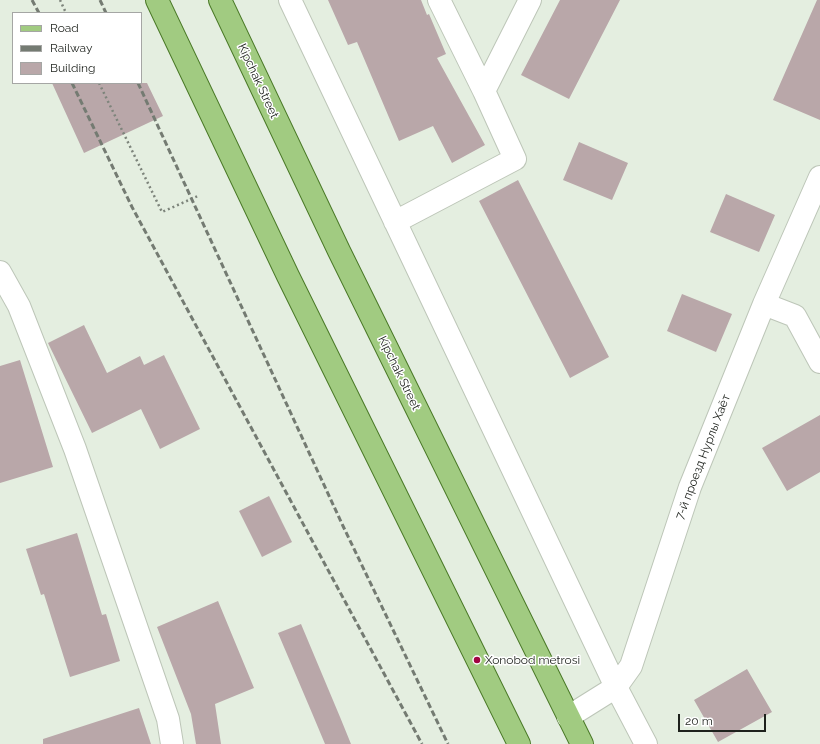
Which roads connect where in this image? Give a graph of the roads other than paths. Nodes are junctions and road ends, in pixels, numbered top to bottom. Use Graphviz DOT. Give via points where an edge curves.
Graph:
graph roads {
  1 [pos="157,0"];
  2 [pos="220,0"];
  3 [pos="290,0"];
  4 [pos="439,0"];
  5 [pos="530,0"];
  6 [pos="484,92"];
  7 [pos="820,177"];
  8 [pos="395,222"];
  9 [pos="0,272"];
  10 [pos="764,304"];
  11 [pos="820,362"];
  12 [pos="616,687"];
  13 [pos="568,717"];
  14 [pos="172,744"];
  15 [pos="519,744"];
  16 [pos="582,744"];
  17 [pos="646,744"];
  1 -- 15 [label="main road" via="288,276"];
  2 -- 13 [label="main road, Kipchak Street" via="339,251"];
  3 -- 8 [label="street"];
  4 -- 6 [label="street"];
  5 -- 6 [label="street"];
  6 -- 8 [label="street" via="515,159"];
  7 -- 10 [label="street, 7-й проезд Нурлы Хаёт"];
  8 -- 12 [label="street"];
  9 -- 14 [label="street" via="19,306 75,449 168,719"];
  10 -- 11 [label="street" via="795,316"];
  10 -- 12 [label="street, 7-й проезд Нурлы Хаёт" via="690,487 632,666"];
  12 -- 13 [label="street, 7-й проезд Нурлы Хаёт"];
  12 -- 17 [label="street"];
  13 -- 16 [label="main road, Kipchak Street"];
}
